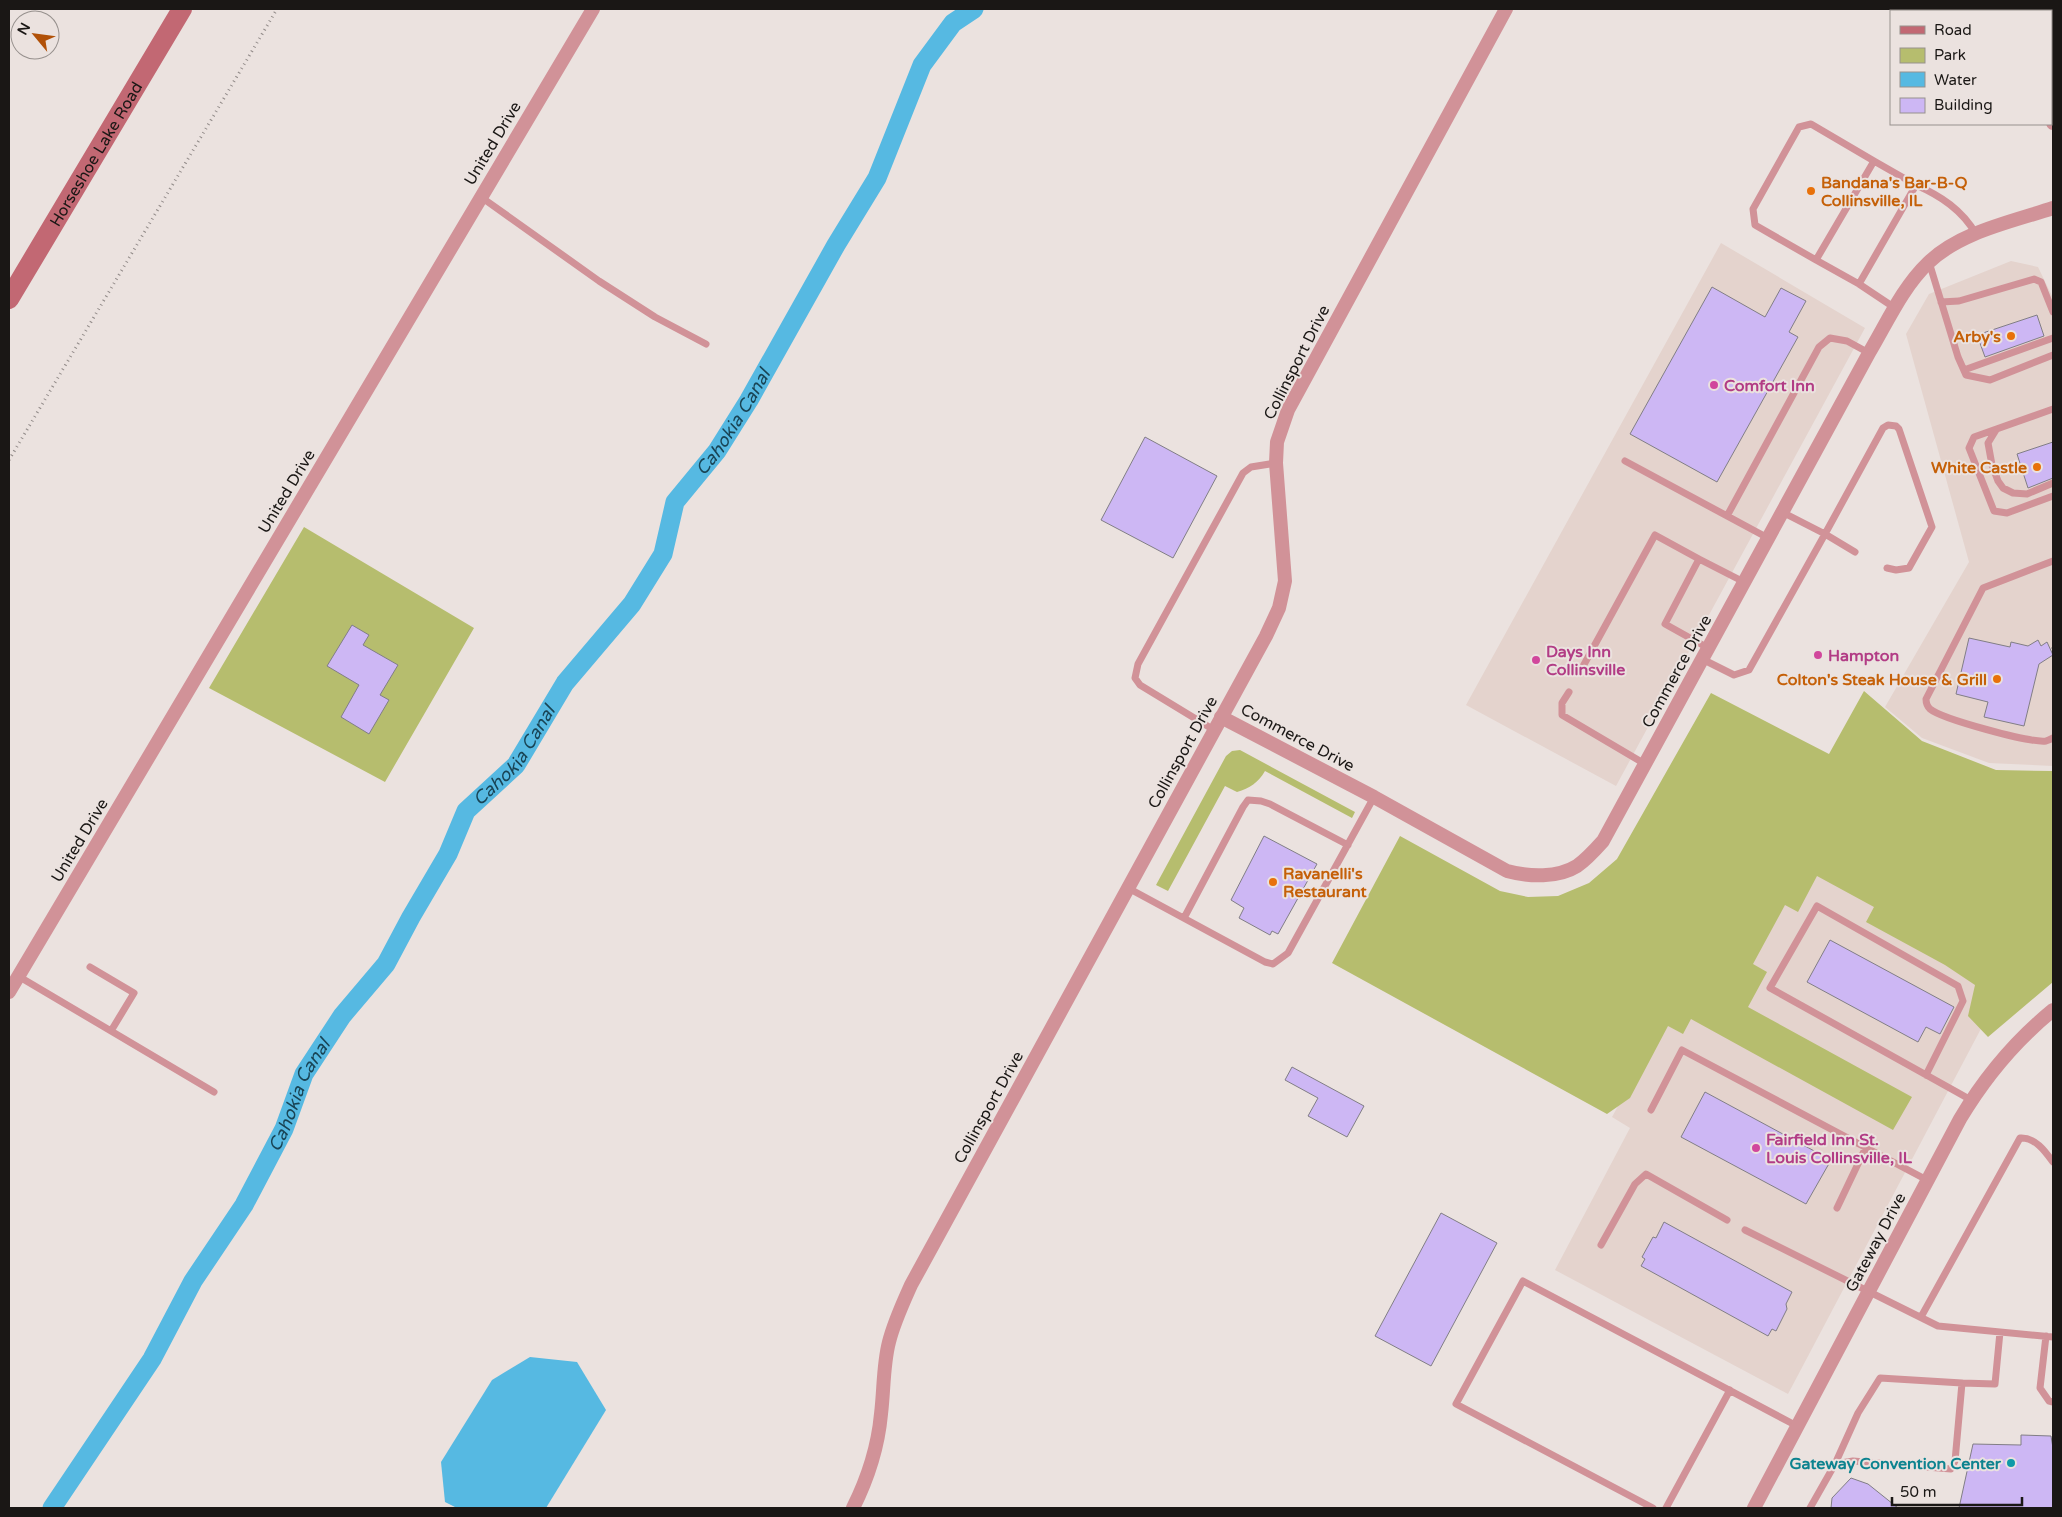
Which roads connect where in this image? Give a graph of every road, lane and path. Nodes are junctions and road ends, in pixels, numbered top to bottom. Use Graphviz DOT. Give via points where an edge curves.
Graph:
graph roads {
  1 [pos="182,9"];
  2 [pos="277,9"];
  3 [pos="593,9"];
  4 [pos="1506,9"];
  5 [pos="1874,161"];
  6 [pos="1916,185"];
  7 [pos="481,197"];
  8 [pos="2053,208"];
  9 [pos="1976,234"];
  10 [pos="1816,260"];
  11 [pos="1929,262"];
  12 [pos="1859,284"];
  13 [pos="9,299"];
  14 [pos="1941,302"];
  15 [pos="1895,308"];
  16 [pos="2053,312"];
  17 [pos="2053,338"];
  18 [pos="706,344"];
  19 [pos="1869,353"];
  20 [pos="2053,355"];
  21 [pos="1965,372"];
  22 [pos="2053,409"];
  23 [pos="1996,430"];
  24 [pos="9,460"];
  25 [pos="1625,460"];
  26 [pos="1276,463"];
  27 [pos="2053,483"];
  28 [pos="2053,496"];
  29 [pos="1782,512"];
  30 [pos="1727,516"];
  31 [pos="1825,534"];
  32 [pos="1768,538"];
  33 [pos="1855,552"];
  34 [pos="1699,559"];
  35 [pos="2053,561"];
  36 [pos="1886,568"];
  37 [pos="1744,582"];
  38 [pos="1705,653"];
  39 [pos="1581,670"];
  40 [pos="1568,692"];
  41 [pos="1221,717"];
  42 [pos="1214,730"];
  43 [pos="2053,738"];
  44 [pos="1645,764"];
  45 [pos="1374,797"];
  46 [pos="1348,845"];
  47 [pos="1128,888"];
  48 [pos="1184,918"];
  49 [pos="90,966"];
  50 [pos="18,976"];
  51 [pos="9,992"];
  52 [pos="2053,1010"];
  53 [pos="110,1031"];
  54 [pos="1926,1075"];
  55 [pos="214,1092"];
  56 [pos="1971,1100"];
  57 [pos="1651,1110"];
  58 [pos="1866,1147"];
  59 [pos="2053,1162"];
  60 [pos="1927,1180"];
  61 [pos="1837,1208"];
  62 [pos="1727,1220"];
  63 [pos="1745,1230"];
  64 [pos="1600,1245"];
  65 [pos="1869,1291"];
  66 [pos="1921,1317"];
  67 [pos="2000,1332"];
  68 [pos="2050,1337"];
  69 [pos="1962,1383"];
  70 [pos="1730,1390"];
  71 [pos="2053,1402"];
  72 [pos="1797,1426"];
  73 [pos="1835,1464"];
  74 [pos="853,1508"];
  75 [pos="1653,1508"];
  76 [pos="1666,1508"];
  77 [pos="1754,1508"];
  78 [pos="1810,1508"];
  1 -- 13 [label="main road, Horseshoe Lake Road"];
  2 -- 24 [label="path"];
  3 -- 7 [label="street, United Drive"];
  4 -- 26 [label="street, Collinsport Drive" via="1288,410 1277,442"];
  5 -- 6 [label="lane"];
  5 -- 10 [label="lane"];
  5 -- 10 [label="lane" via="1811,124 1799,127 1753,210 1755,225"];
  6 -- 9 [label="lane" via="1939,196 1968,220"];
  6 -- 12 [label="lane"];
  7 -- 18 [label="lane" via="599,281 655,317"];
  7 -- 50 [label="street, United Drive"];
  8 -- 9 [label="street, Commerce Drive"];
  9 -- 11 [label="street, Commerce Drive" via="1948,247"];
  10 -- 12 [label="lane"];
  11 -- 14 [label="lane"];
  11 -- 15 [label="street, Commerce Drive"];
  12 -- 15 [label="lane"];
  14 -- 16 [label="lane" via="1959,301 2034,279 2041,282"];
  14 -- 21 [label="lane"];
  15 -- 19 [label="street, Commerce Drive"];
  17 -- 21 [label="lane"];
  19 -- 29 [label="street, Commerce Drive"];
  19 -- 30 [label="lane" via="1847,341 1830,338 1819,347"];
  20 -- 21 [label="lane" via="1990,380"];
  22 -- 23 [label="lane"];
  23 -- 27 [label="lane" via="1988,443 1992,465 2003,488 2027,494"];
  23 -- 28 [label="lane" via="1974,437 1969,448 1994,511 2007,512"];
  25 -- 30 [label="lane"];
  26 -- 41 [label="street, Collinsport Drive" via="1285,581 1279,608 1266,636"];
  26 -- 42 [label="lane" via="1251,466 1243,473 1138,664 1135,678 1140,685"];
  29 -- 31 [label="lane"];
  29 -- 32 [label="street, Commerce Drive"];
  30 -- 32 [label="lane"];
  31 -- 33 [label="lane"];
  31 -- 36 [label="lane" via="1883,428 1888,424 1896,426 1932,527 1909,568"];
  31 -- 38 [label="lane" via="1749,670 1734,675"];
  32 -- 37 [label="street, Commerce Drive"];
  34 -- 37 [label="lane"];
  34 -- 38 [label="lane" via="1665,624"];
  34 -- 39 [label="lane" via="1655,535"];
  35 -- 43 [label="lane" via="1983,588 1926,699 1927,705 1945,718 2024,738 2046,741"];
  37 -- 38 [label="street, Commerce Drive"];
  38 -- 44 [label="street, Commerce Drive"];
  40 -- 44 [label="lane" via="1562,703 1562,715"];
  41 -- 42 [label="street, Collinsport Drive"];
  41 -- 45 [label="street, Commerce Drive"];
  42 -- 47 [label="street, Collinsport Drive"];
  44 -- 45 [label="street, Commerce Drive" via="1603,842 1576,867 1542,875 1508,871"];
  45 -- 46 [label="lane"];
  46 -- 48 [label="lane" via="1288,953 1273,964"];
  46 -- 48 [label="lane" via="1270,804 1248,800"];
  47 -- 48 [label="lane"];
  47 -- 74 [label="street, Collinsport Drive" via="911,1285 889,1343 875,1453"];
  49 -- 53 [label="lane" via="134,993"];
  50 -- 51 [label="street, United Drive"];
  50 -- 53 [label="lane"];
  52 -- 56 [label="street, Gateway Drive" via="1994,1068"];
  53 -- 55 [label="lane"];
  54 -- 54 [label="lane" via="1770,988 1817,906 1958,986 1963,1001"];
  54 -- 56 [label="lane"];
  56 -- 60 [label="street, Gateway Drive"];
  57 -- 58 [label="lane" via="1682,1050"];
  58 -- 60 [label="lane"];
  58 -- 61 [label="lane"];
  59 -- 66 [label="lane" via="2035,1142 2020,1138"];
  60 -- 65 [label="street, Gateway Drive"];
  62 -- 64 [label="lane" via="1646,1174 1635,1184"];
  63 -- 65 [label="lane"];
  65 -- 66 [label="lane"];
  65 -- 72 [label="street, Gateway Drive"];
  66 -- 67 [label="lane" via="1938,1326"];
  67 -- 68 [label="lane"];
  67 -- 69 [label="lane" via="1995,1384"];
  68 -- 71 [label="lane" via="2040,1388"];
  69 -- 73 [label="lane" via="1880,1378 1858,1413"];
  69 -- 73 [label="lane" via="1955,1461 1951,1469 1853,1461"];
  70 -- 72 [label="lane"];
  70 -- 75 [label="lane" via="1523,1281 1456,1404"];
  70 -- 76 [label="lane"];
  72 -- 77 [label="street, Gateway Drive"];
  73 -- 78 [label="lane"];
}
